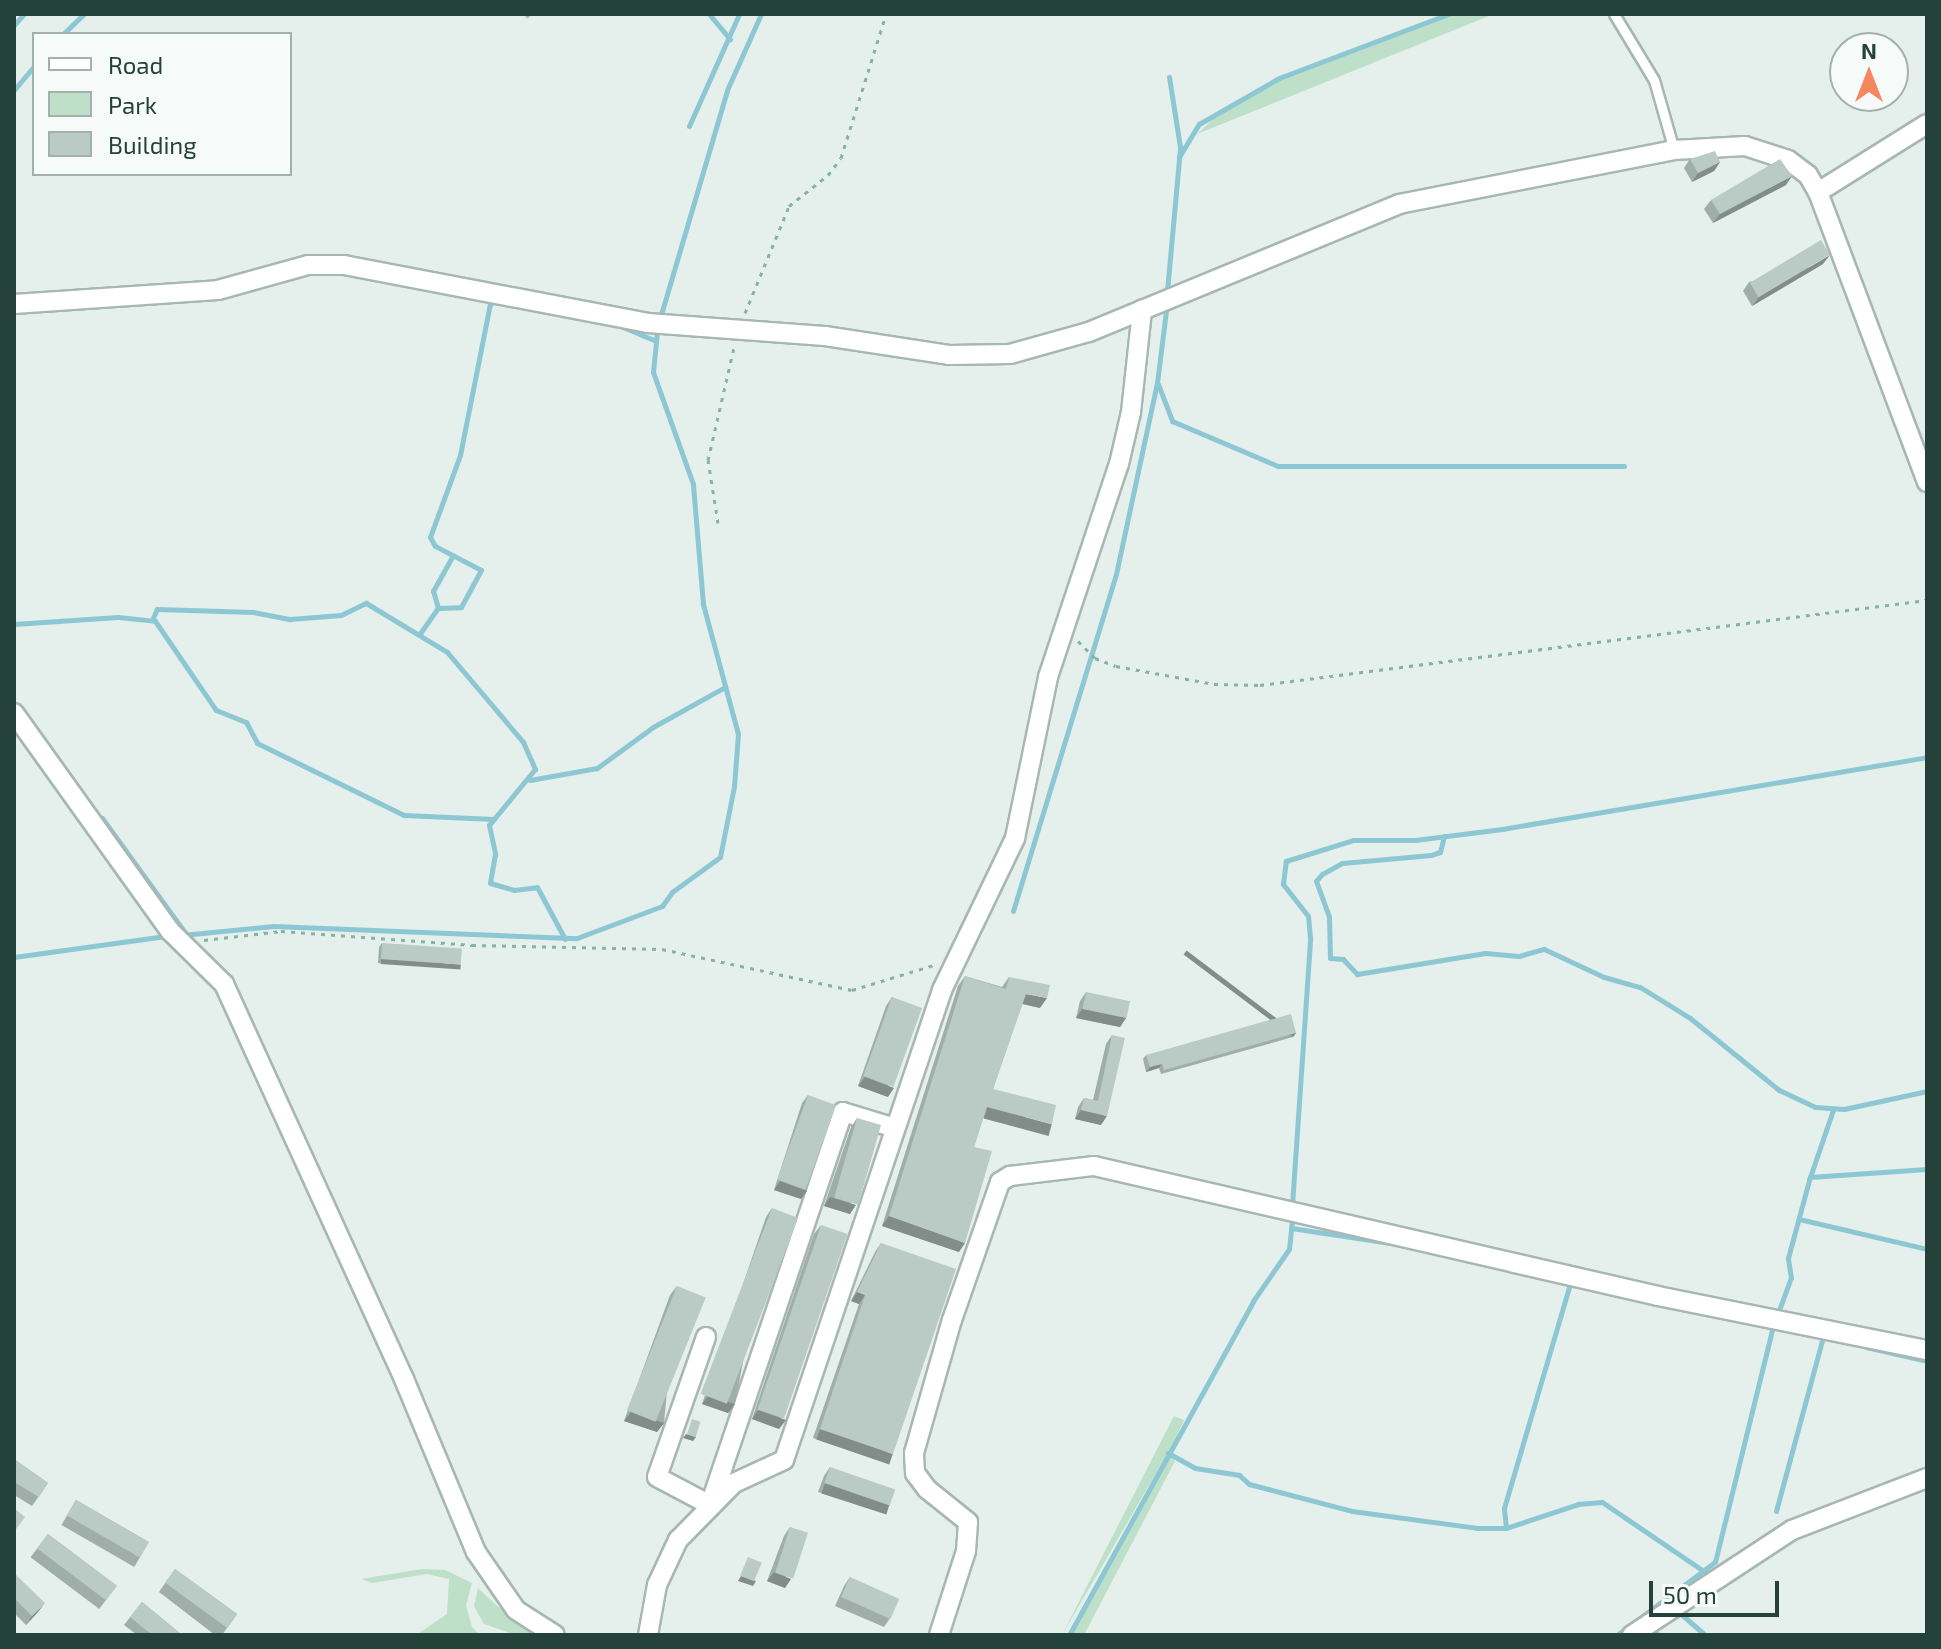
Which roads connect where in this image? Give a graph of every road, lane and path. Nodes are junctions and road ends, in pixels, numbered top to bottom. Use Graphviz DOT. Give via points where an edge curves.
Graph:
graph roads {
  1 [pos="886,14"];
  2 [pos="1614,14"];
  3 [pos="1927,124"];
  4 [pos="1674,150"];
  5 [pos="1818,192"];
  6 [pos="14,304"];
  7 [pos="1142,310"];
  8 [pos="738,330"];
  9 [pos="1927,482"];
  10 [pos="718,523"];
  11 [pos="1927,600"];
  12 [pos="1066,625"];
  13 [pos="14,713"];
  14 [pos="182,945"];
  15 [pos="954,966"];
  16 [pos="895,1128"];
  17 [pos="706,1337"];
  18 [pos="1927,1350"];
  19 [pos="1927,1478"];
  20 [pos="710,1505"];
  21 [pos="555,1635"];
  22 [pos="648,1635"];
  23 [pos="939,1635"];
  24 [pos="1632,1635"];
  1 -- 8 [label="path" via="841,158 789,206"];
  2 -- 4 [label="lane" via="1654,80"];
  3 -- 5 [label="street"];
  4 -- 5 [label="street" via="1745,146 1771,151 1808,175"];
  4 -- 7 [label="street" via="1399,204"];
  5 -- 9 [label="street"];
  6 -- 8 [label="street" via="218,290 308,265 344,265 648,323"];
  7 -- 8 [label="street" via="1036,349 975,357"];
  7 -- 12 [label="street" via="1131,412 1119,464"];
  8 -- 10 [label="path" via="708,460"];
  11 -- 12 [label="path" via="1260,685 1214,684 1116,666 1095,658"];
  12 -- 15 [label="street" via="1048,677 1015,838"];
  13 -- 14 [label="street"];
  14 -- 15 [label="path" via="281,931 472,945 662,949 852,990 935,964"];
  14 -- 21 [label="street" via="224,984 404,1379 476,1552 516,1610"];
  15 -- 16 [label="street"];
  16 -- 20 [label="street" via="784,1460 734,1483"];
  16 -- 20 [label="street" via="843,1112"];
  17 -- 20 [label="street" via="657,1477"];
  18 -- 23 [label="street" via="1658,1296 1094,1166 1010,1176 1000,1182 952,1320 914,1453 915,1473 927,1489 968,1522 966,1551"];
  19 -- 24 [label="street" via="1792,1530"];
  20 -- 22 [label="street" via="678,1540 657,1585"];
}
